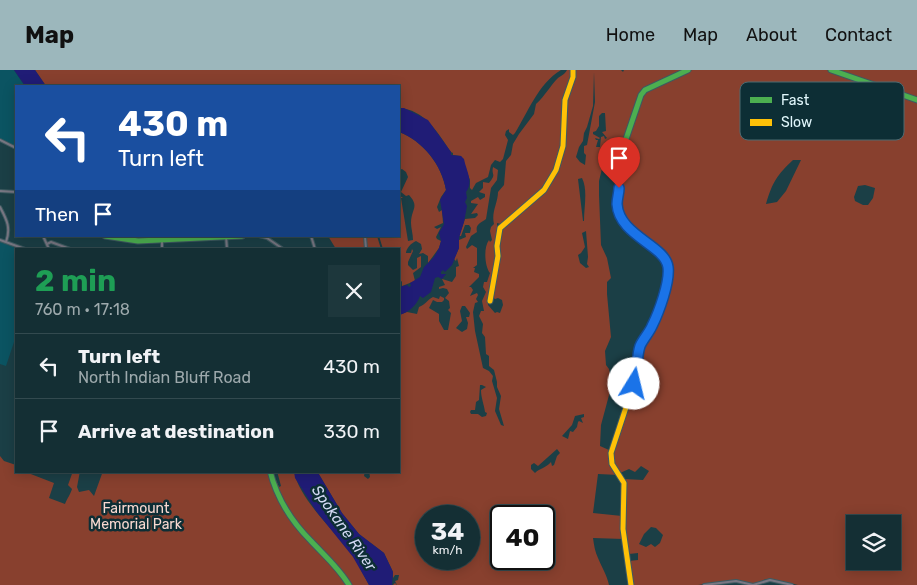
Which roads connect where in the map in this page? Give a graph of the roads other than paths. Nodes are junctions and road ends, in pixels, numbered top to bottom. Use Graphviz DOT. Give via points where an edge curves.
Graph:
graph roads {
  1 [pos="573,70"];
  2 [pos="688,70"];
  3 [pos="831,70"];
  4 [pos="865,82"];
  5 [pos="904,95"];
  6 [pos="917,100"];
  7 [pos="0,140"];
  8 [pos="15,148"];
  9 [pos="0,191"];
  10 [pos="15,192"];
  11 [pos="0,207"];
  12 [pos="44,237"];
  13 [pos="109,237"];
  14 [pos="226,237"];
  15 [pos="263,237"];
  16 [pos="162,238"];
  17 [pos="0,240"];
  18 [pos="6,242"];
  19 [pos="47,244"];
  20 [pos="23,248"];
  21 [pos="49,248"];
  22 [pos="67,248"];
  23 [pos="282,248"];
  24 [pos="490,301"];
  25 [pos="270,473"];
  26 [pos="349,585"];
  27 [pos="631,585"];
  28 [pos="704,585"];
  29 [pos="792,585"];
  1 -- 24 [label="street" via="565,100 564,146 559,163 544,190 500,228"];
  2 -- 27 [label="street" via="645,90 641,95 625,142 617,204 620,215 638,237 662,255 668,265 669,278 652,326 640,346 636,377 611,454 612,464 624,483 623,522"];
  3 -- 4 [label="street"];
  5 -- 6 [label="street"];
  7 -- 8 [label="street"];
  9 -- 10 [label="street"];
  11 -- 18 [label="street" via="10,230"];
  12 -- 19 [label="street"];
  13 -- 16 [label="street" via="129,241"];
  14 -- 16 [label="street"];
  15 -- 23 [label="street"];
  17 -- 18 [label="street"];
  18 -- 20 [label="street"];
  19 -- 21 [label="street"];
  19 -- 22 [label="street" via="51,242"];
  25 -- 26 [label="street" via="278,498 288,513"];
  28 -- 29 [label="street" via="736,581 753,585 770,580"];
}
